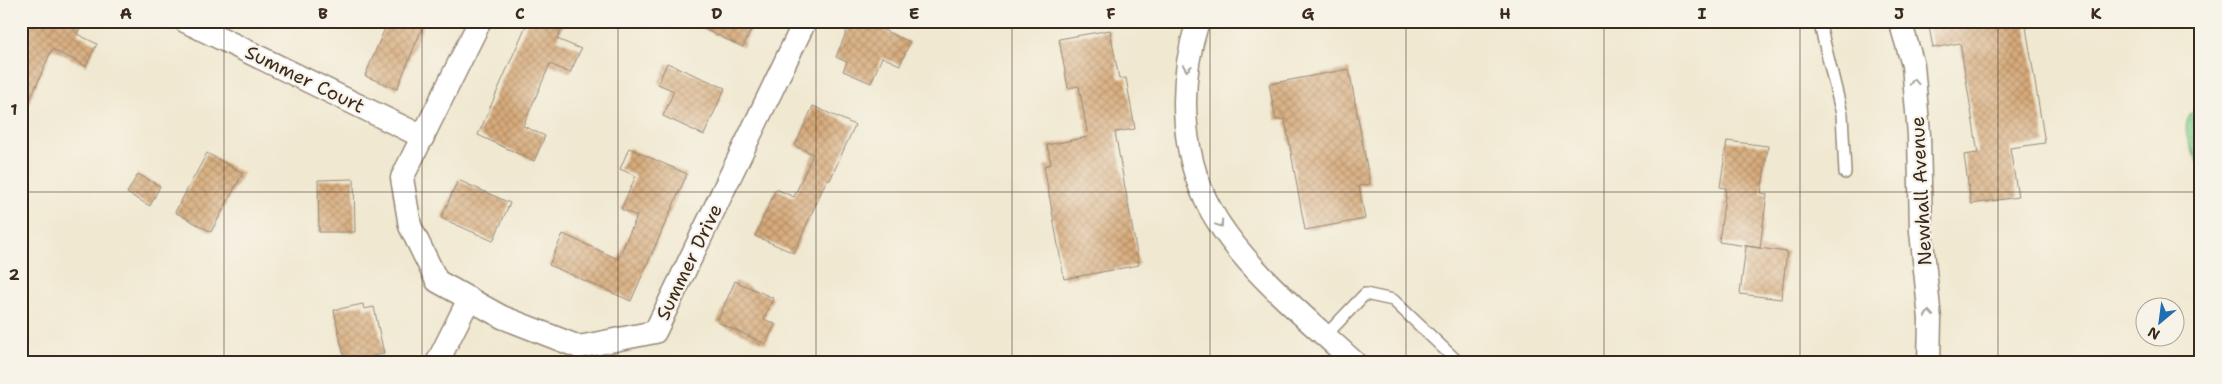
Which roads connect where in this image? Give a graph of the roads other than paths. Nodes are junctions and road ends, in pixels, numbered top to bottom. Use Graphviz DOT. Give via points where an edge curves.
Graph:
graph roads {
  1 [pos="185,21"];
  2 [pos="480,21"];
  3 [pos="805,21"];
  4 [pos="1198,21"];
  5 [pos="1819,21"];
  6 [pos="1900,21"];
  7 [pos="423,137"];
  8 [pos="1845,173"];
  9 [pos="469,299"];
  10 [pos="1326,335"];
  11 [pos="437,363"];
  12 [pos="1355,363"];
  13 [pos="1459,363"];
  14 [pos="1929,363"];
  1 -- 7 [label="street, Summer Court"];
  2 -- 7 [label="street, Summer Drive"];
  3 -- 9 [label="street, Summer Drive" via="655,332 578,347 502,317"];
  4 -- 10 [label="street, one-way" via="1190,47 1186,117 1191,158 1202,191 1218,222 1241,252"];
  5 -- 8 [label="lane" via="1842,114"];
  14 -- 6 [label="street, Newhall Avenue, one-way" via="1930,319 1921,231 1919,135 1913,64"];
  7 -- 9 [label="street, Summer Drive" via="402,178 410,226 437,281"];
  9 -- 11 [label="street"];
  10 -- 12 [label="street"];
  10 -- 13 [label="lane" via="1365,294 1394,300"];
}
